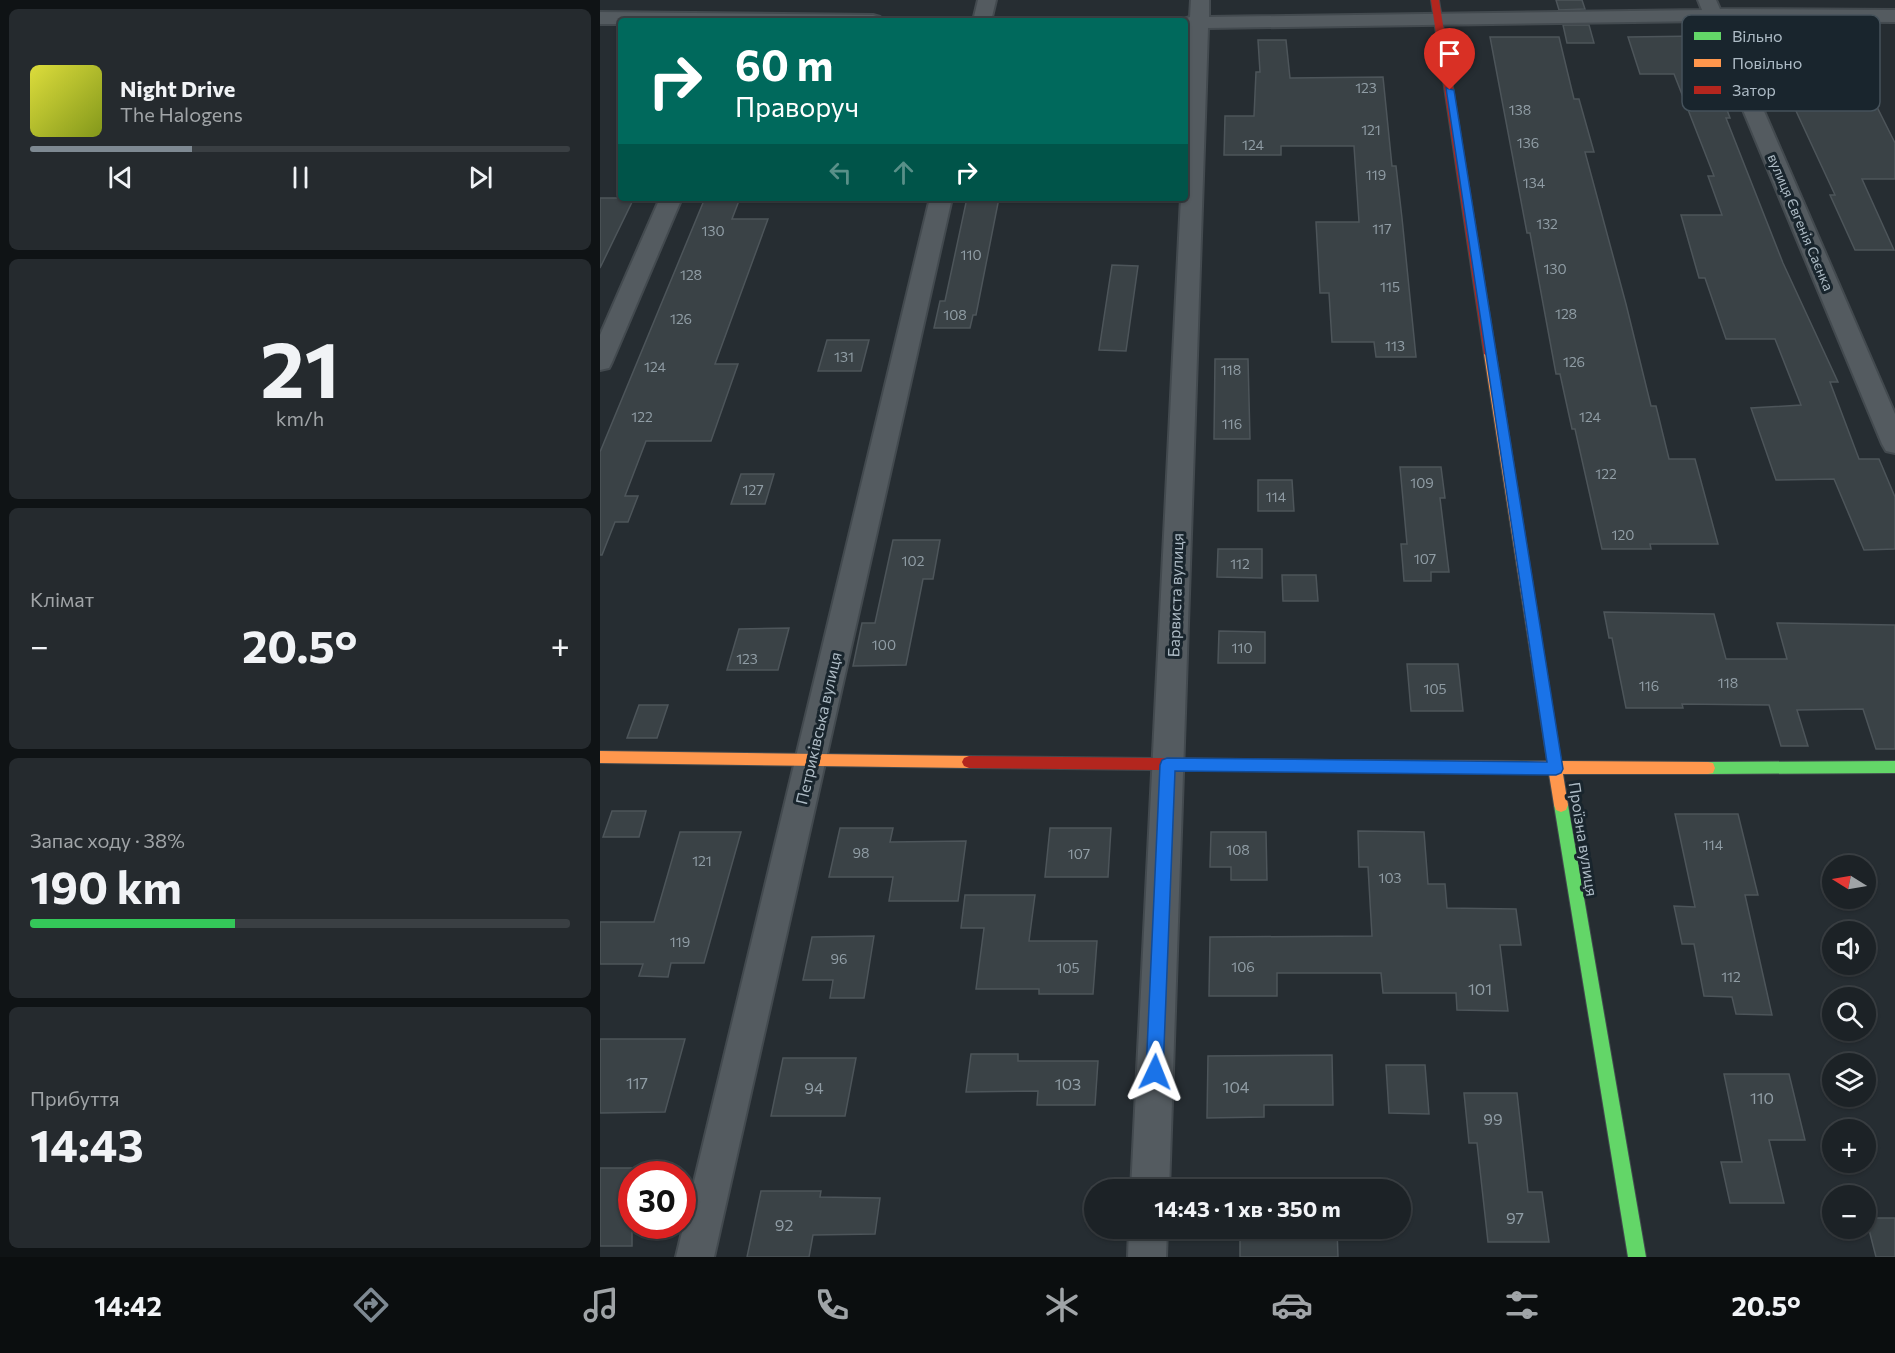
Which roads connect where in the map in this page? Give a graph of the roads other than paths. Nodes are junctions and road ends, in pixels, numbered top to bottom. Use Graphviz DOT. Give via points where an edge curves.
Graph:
graph roads {
  1 [pos="757,0"];
  2 [pos="987,0"];
  3 [pos="1435,0"];
  4 [pos="1709,7"];
  5 [pos="1874,15"];
  6 [pos="1880,15"];
  7 [pos="1195,16"];
  8 [pos="1895,16"];
  9 [pos="600,18"];
  10 [pos="618,18"];
  11 [pos="749,18"];
  12 [pos="983,18"];
  13 [pos="1439,20"];
  14 [pos="1753,111"];
  15 [pos="670,201"];
  16 [pos="940,201"];
  17 [pos="600,362"];
  18 [pos="1895,444"];
  19 [pos="600,757"];
  20 [pos="811,759"];
  21 [pos="1167,765"];
  22 [pos="1895,767"];
  23 [pos="1556,769"];
  24 [pos="1150,1179"];
  25 [pos="1148,1239"];
  26 [pos="695,1257"];
  27 [pos="1147,1257"];
  28 [pos="1637,1257"];
  1 -- 11 [label="street"];
  2 -- 12 [label="street"];
  3 -- 13 [label="street, Проїзна вулиця"];
  4 -- 5 [label="street"];
  4 -- 13 [label="street"];
  6 -- 8 [label="street"];
  7 -- 13 [label="street"];
  7 -- 21 [label="street, Барвиста вулиця"];
  9 -- 10 [label="street"];
  13 -- 23 [label="street, Проїзна вулиця"];
  14 -- 18 [label="street, вулиця Євгенія Саєнка"];
  15 -- 17 [label="street"];
  16 -- 20 [label="street, Петриківська вулиця"];
  19 -- 20 [label="street"];
  20 -- 21 [label="street"];
  20 -- 26 [label="street, Петриківська вулиця"];
  21 -- 23 [label="street"];
  21 -- 24 [label="street, Барвиста вулиця"];
  22 -- 23 [label="street"];
  23 -- 28 [label="street, Проїзна вулиця"];
  25 -- 27 [label="street"];
}
